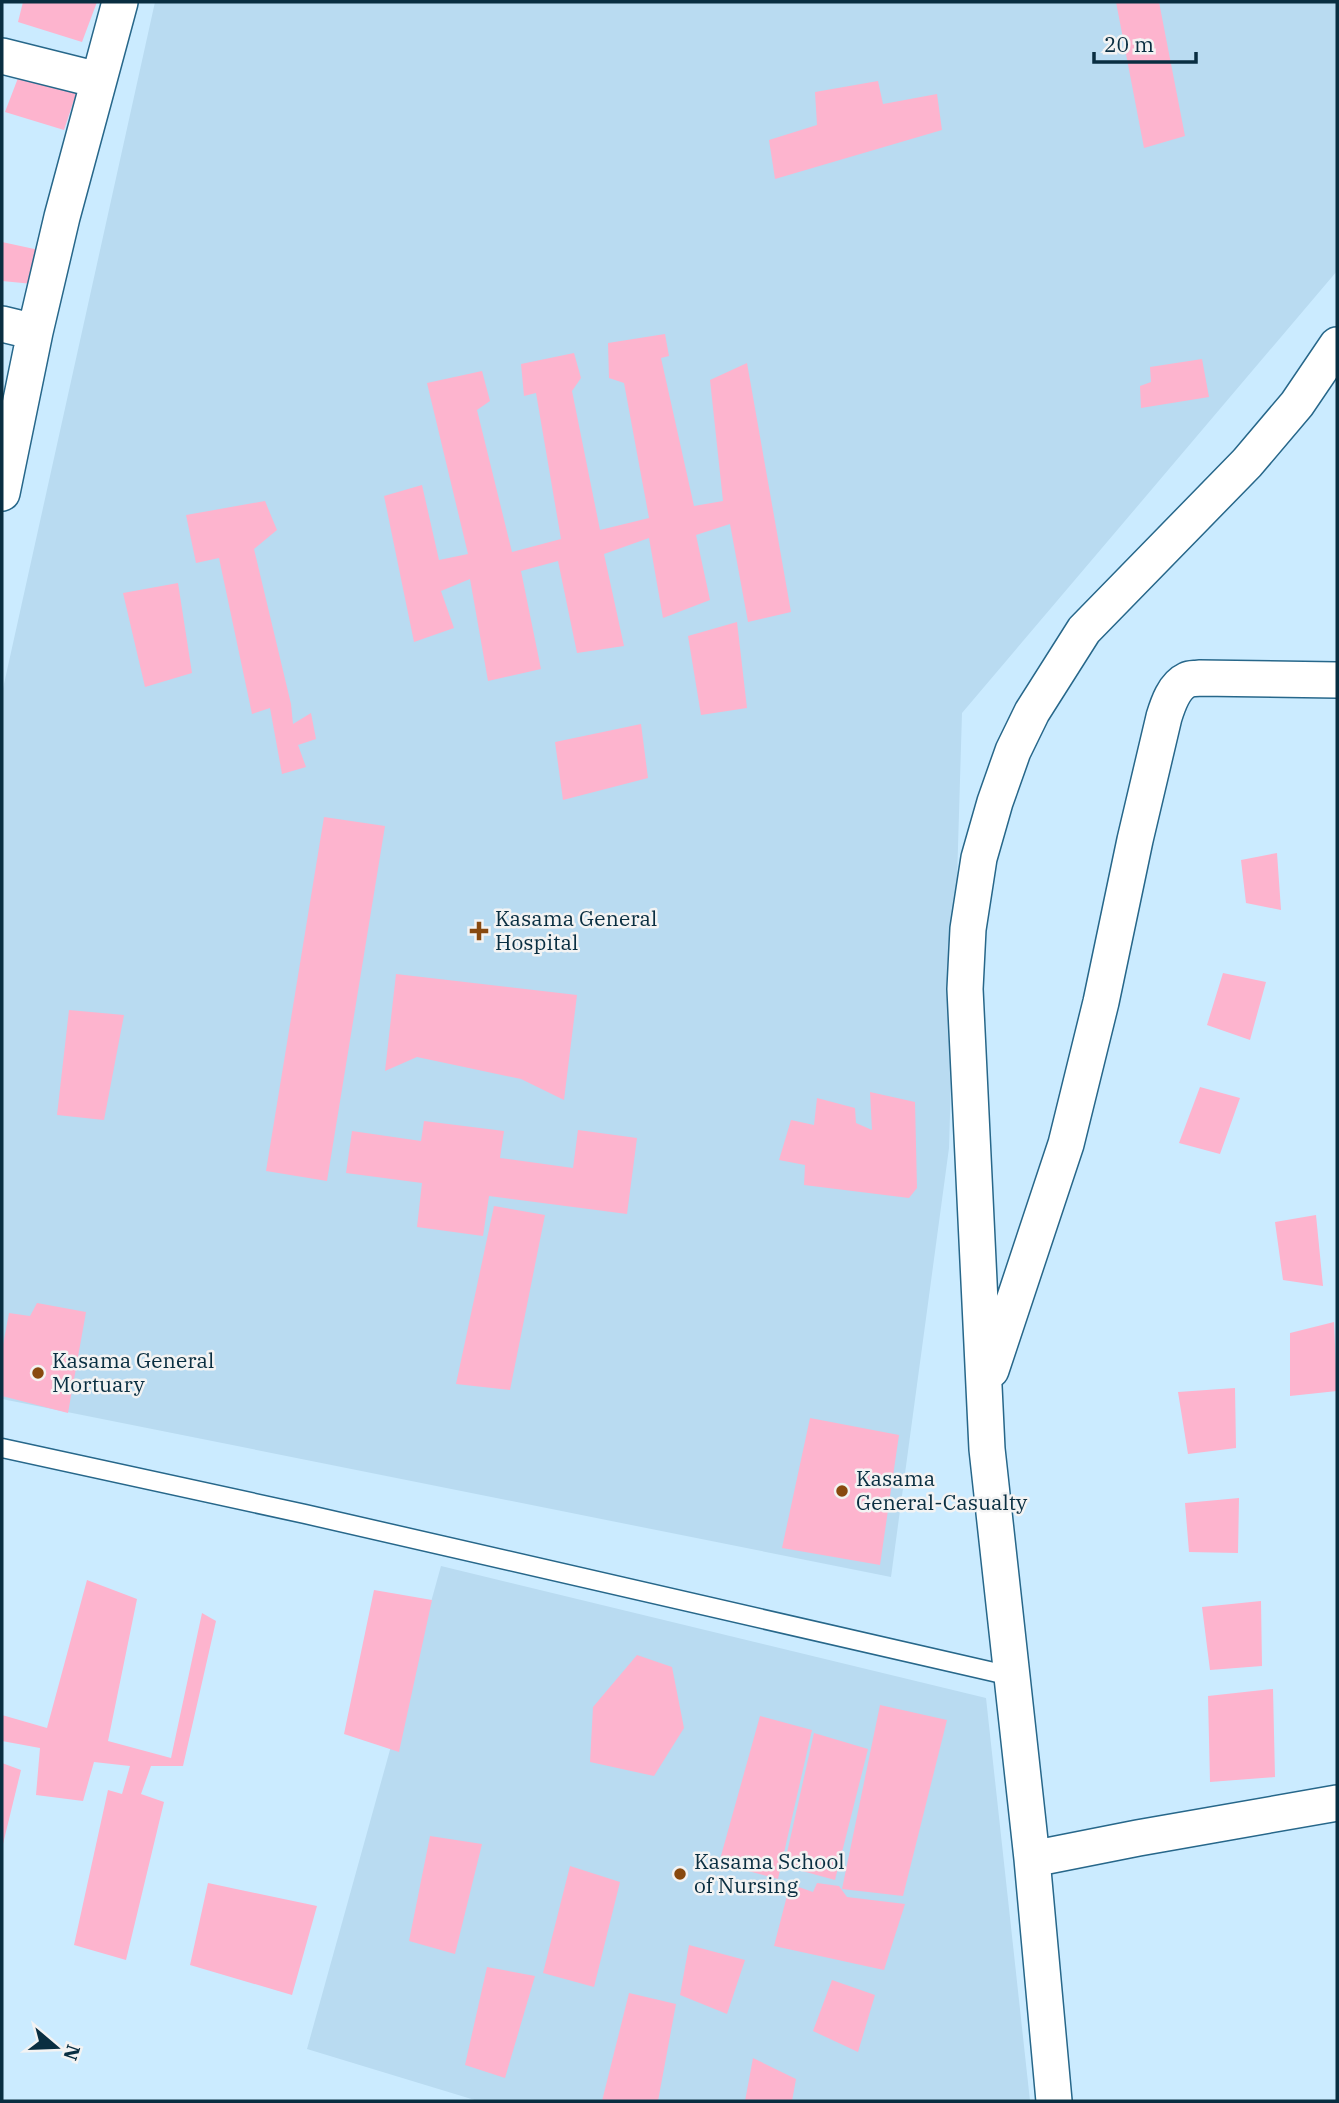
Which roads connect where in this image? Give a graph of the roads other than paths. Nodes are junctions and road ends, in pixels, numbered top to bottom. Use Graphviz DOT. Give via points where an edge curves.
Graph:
graph roads {
  1 [pos="120,2"];
  2 [pos="2,56"];
  3 [pos="98,80"];
  4 [pos="2,324"];
  5 [pos="35,332"];
  6 [pos="1337,345"];
  7 [pos="1337,377"];
  8 [pos="1297,404"];
  9 [pos="2,494"];
  10 [pos="1337,680"];
  11 [pos="984,1390"];
  12 [pos="2,1448"];
  13 [pos="1011,1676"];
  14 [pos="1337,1803"];
  15 [pos="1032,1859"];
  16 [pos="1054,2101"];
  1 -- 3 [label="street"];
  2 -- 3 [label="street"];
  3 -- 5 [label="street"];
  4 -- 5 [label="street"];
  5 -- 9 [label="street"];
  6 -- 8 [label="street"];
  7 -- 8 [label="street"];
  8 -- 11 [label="street" via="1247,463 1084,630 1032,712 995,802 979,858 965,989"];
  10 -- 11 [label="street" via="1199,678 1187,680 1170,700 1066,1144"];
  11 -- 13 [label="street"];
  12 -- 13 [label="lane"];
  13 -- 15 [label="street"];
  14 -- 15 [label="street"];
  15 -- 16 [label="street"];
}
